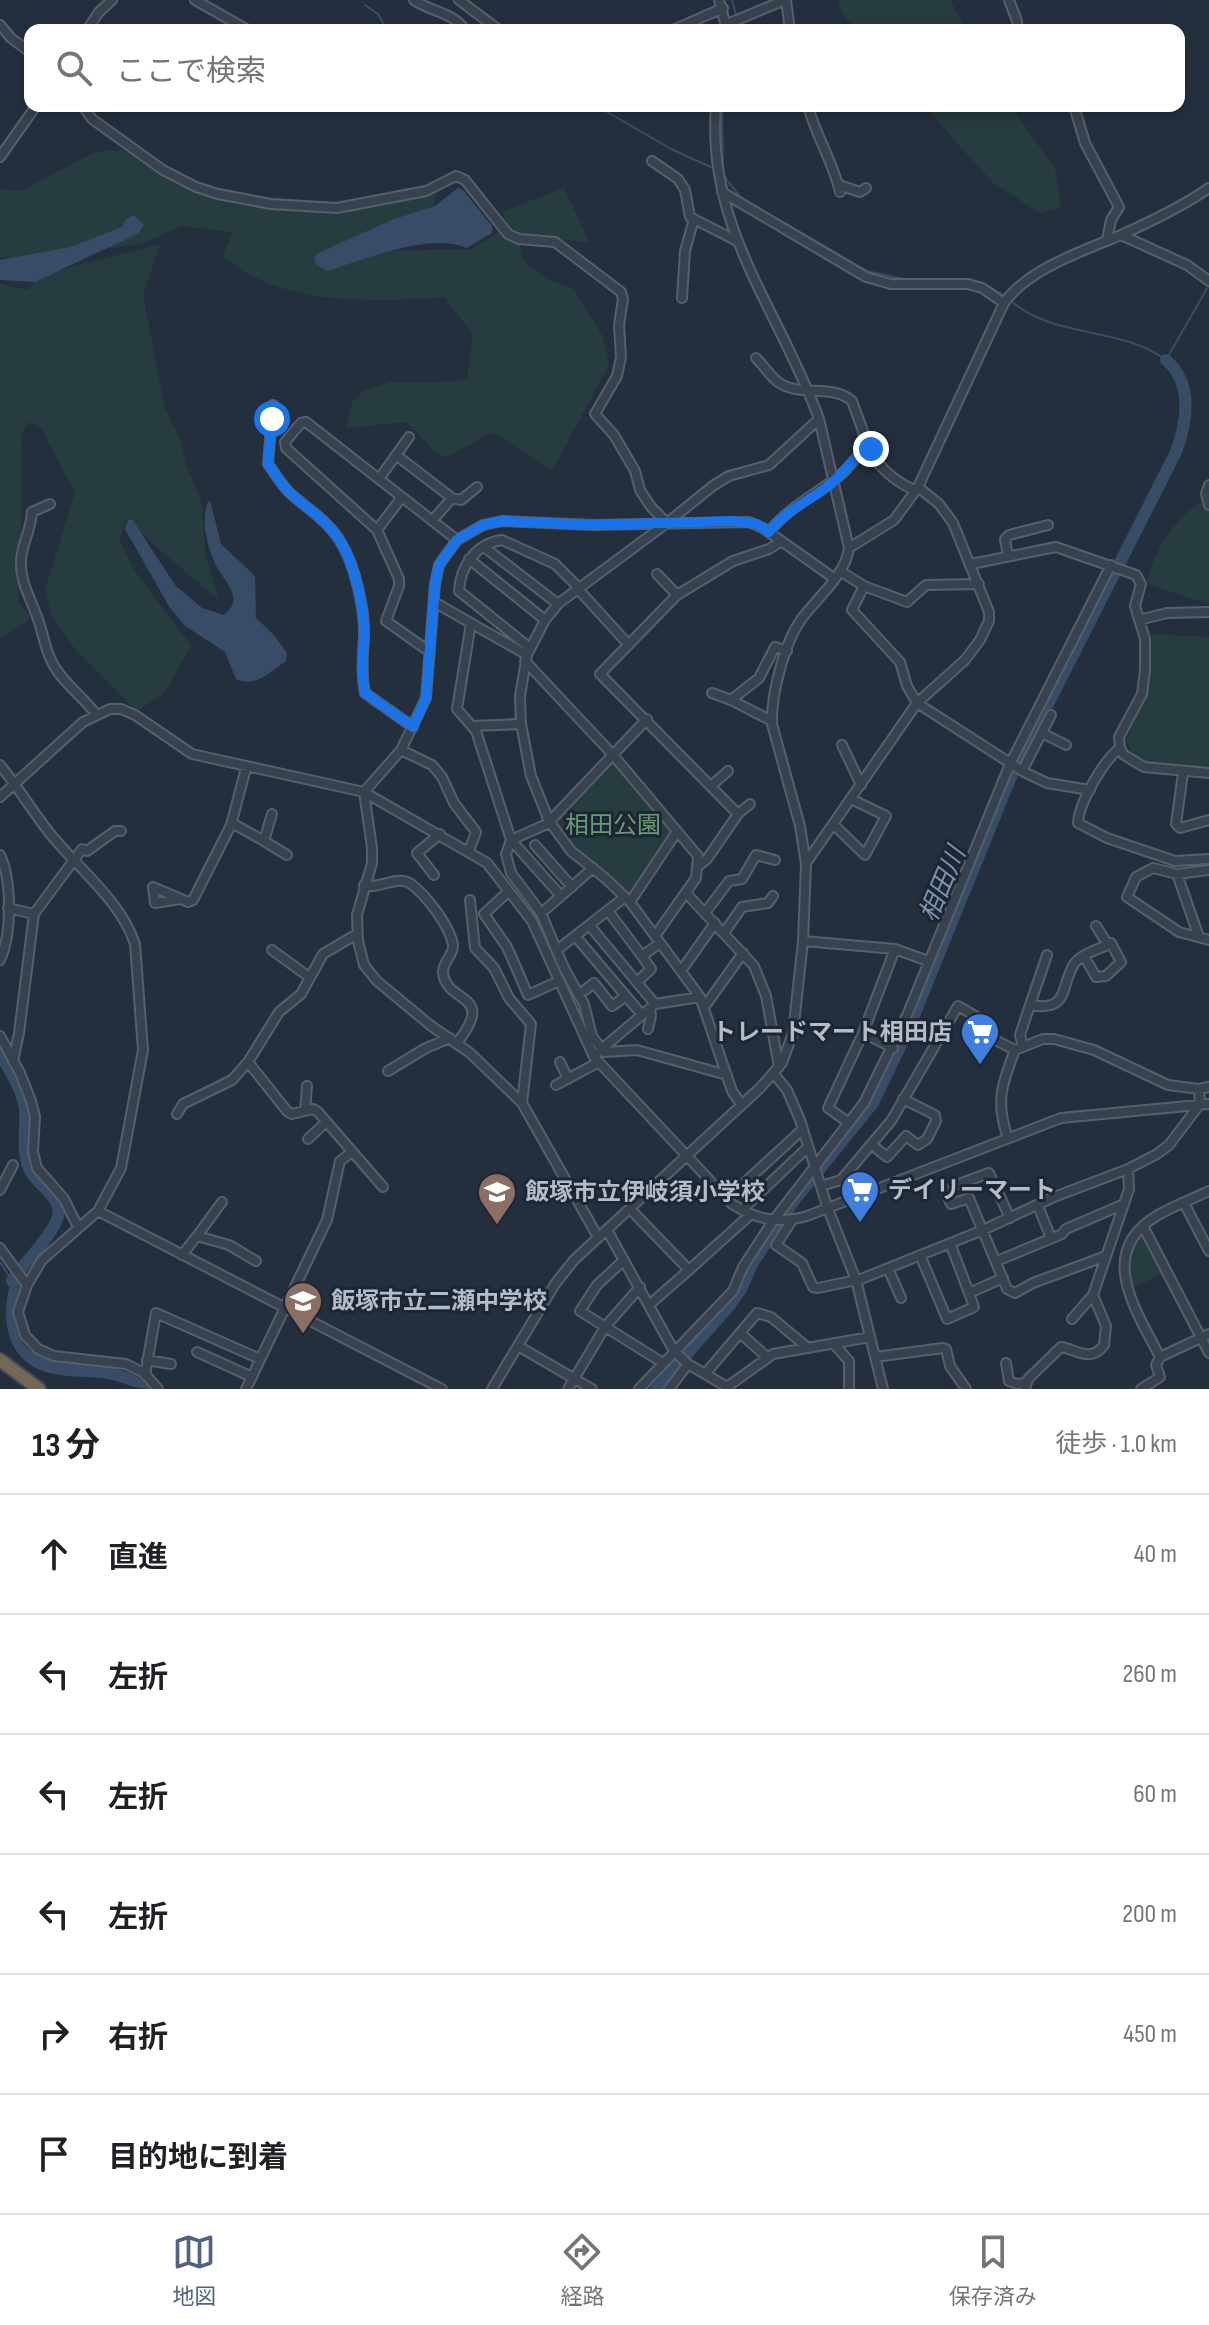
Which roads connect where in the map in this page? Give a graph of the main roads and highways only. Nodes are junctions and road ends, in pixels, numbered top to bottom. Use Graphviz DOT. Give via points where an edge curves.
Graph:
graph roads {
  1 [pos="0,1360"];
  2 [pos="39,1389"];
  1 -- 2 [label="highway"];
}
